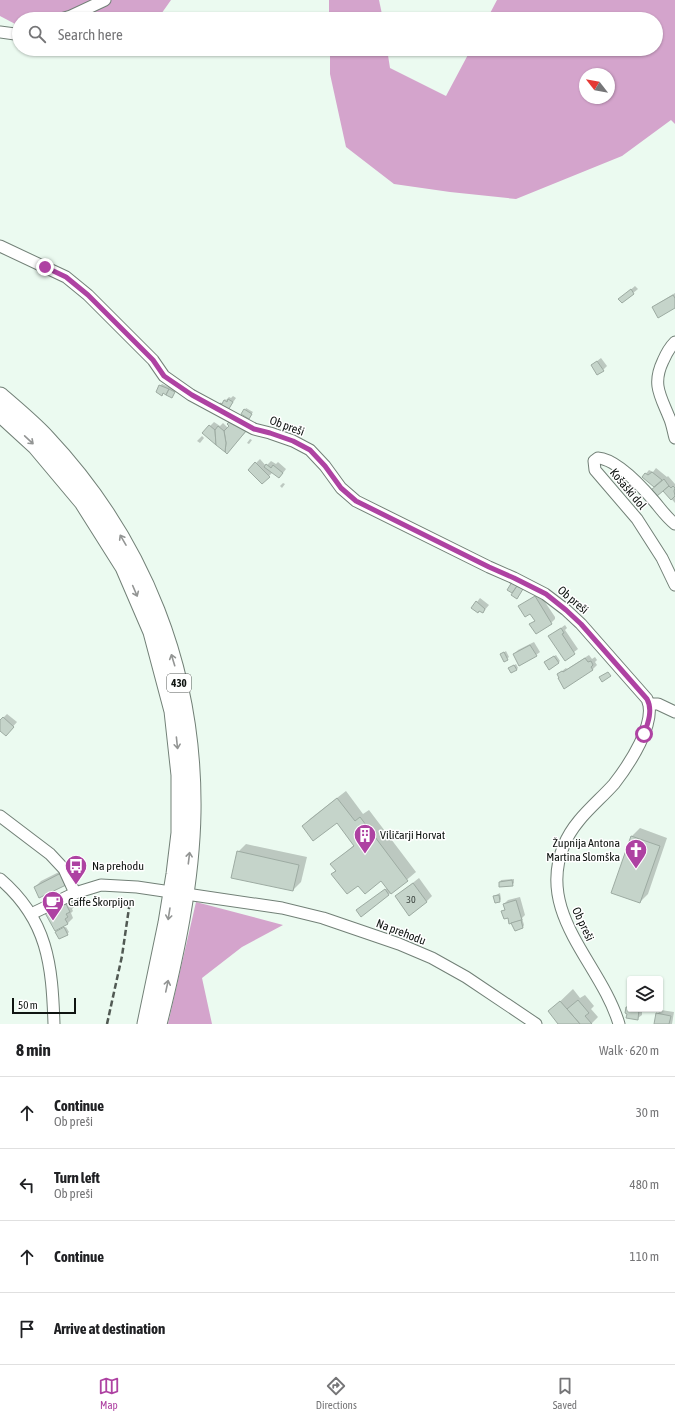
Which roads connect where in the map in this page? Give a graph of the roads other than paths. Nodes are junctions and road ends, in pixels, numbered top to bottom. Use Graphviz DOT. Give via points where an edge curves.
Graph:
graph roads {
  1 [pos="105,0"];
  2 [pos="80,12"];
  3 [pos="0,32"];
  4 [pos="12,34"];
  5 [pos="0,246"];
  6 [pos="675,342"];
  7 [pos="0,396"];
  8 [pos="0,413"];
  9 [pos="675,438"];
  10 [pos="675,524"];
  11 [pos="675,585"];
  12 [pos="649,704"];
  13 [pos="675,712"];
  14 [pos="0,816"];
  15 [pos="0,880"];
  16 [pos="164,891"];
  17 [pos="75,893"];
  18 [pos="193,895"];
  19 [pos="31,914"];
  20 [pos="54,1024"];
  21 [pos="146,1024"];
  22 [pos="158,1024"];
  23 [pos="536,1024"];
  24 [pos="619,1024"];
  1 -- 2 [label="street"];
  3 -- 4 [label="street"];
  5 -- 12 [label="street, Ob preši" via="66,277 88,295 153,360 164,376 192,395 254,429 293,441 310,450 341,488 356,501 546,594 581,624"];
  6 -- 9 [label="street" via="659,369 657,381 658,392"];
  22 -- 7 [label="highway, 430, one-way" via="181,921 192,812 191,760 175,668 162,623 142,575 94,495 45,437"];
  8 -- 21 [label="highway, 430, one-way" via="36,446 83,502 124,567 152,632 173,711 180,775 180,833 167,923"];
  10 -- 11 [label="street, Košaški dol" via="650,496 616,465 604,458 594,461 595,470 637,519 662,558"];
  12 -- 13 [label="street" via="658,704"];
  12 -- 24 [label="street, Ob preši" via="649,718 636,751 614,783 573,829 564,843 556,874 557,894 563,916 614,1007"];
  14 -- 17 [label="street" via="50,854 64,869"];
  15 -- 19 [label="street" via="17,895"];
  16 -- 17 [label="street" via="101,886"];
  17 -- 19 [label="street"];
  18 -- 23 [label="street, Na prehodu" via="282,908 323,918 399,944 432,958 466,977"];
  19 -- 20 [label="street" via="47,951"];
}
